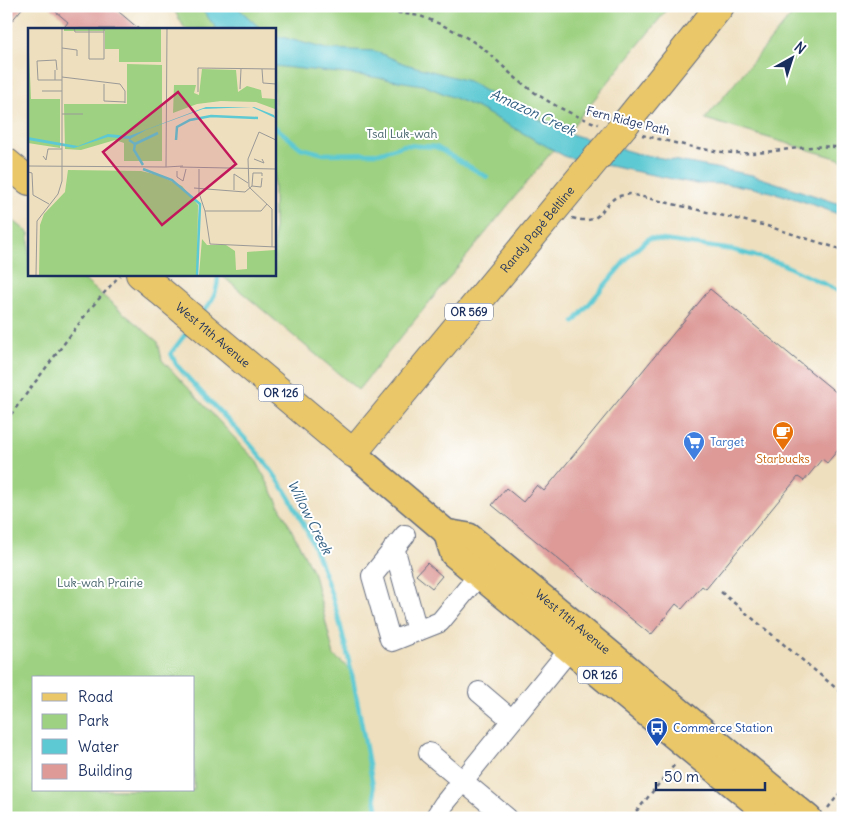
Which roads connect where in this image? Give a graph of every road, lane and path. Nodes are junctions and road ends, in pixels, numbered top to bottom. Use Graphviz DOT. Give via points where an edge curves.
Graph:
graph roads {
  1 [pos="350,6"];
  2 [pos="394,6"];
  3 [pos="720,6"];
  4 [pos="394,13"];
  5 [pos="622,128"];
  6 [pos="843,148"];
  7 [pos="6,162"];
  8 [pos="28,179"];
  9 [pos="551,213"];
  10 [pos="843,250"];
  11 [pos="120,275"];
  12 [pos="141,275"];
  13 [pos="6,421"];
  14 [pos="353,453"];
  15 [pos="446,532"];
  16 [pos="478,576"];
  17 [pos="721,592"];
  18 [pos="417,631"];
  19 [pos="576,655"];
  20 [pos="646,684"];
  21 [pos="479,692"];
  22 [pos="843,694"];
  23 [pos="512,720"];
  24 [pos="688,748"];
  25 [pos="429,753"];
  26 [pos="462,781"];
  27 [pos="843,789"];
  28 [pos="818,813"];
  29 [pos="435,818"];
  30 [pos="507,818"];
  31 [pos="631,818"];
  32 [pos="773,818"];
  1 -- 4 [label="path, Fern Ridge Path"];
  2 -- 4 [label="path"];
  3 -- 5 [label="highway, Randy Papé Beltline / OR 569"];
  4 -- 5 [label="path, Fern Ridge Path" via="430,19 474,42 515,78 570,114"];
  5 -- 6 [label="path, Fern Ridge Path" via="750,154 804,146"];
  5 -- 9 [label="highway, Randy Papé Beltline / OR 569, bridge"];
  7 -- 8 [label="highway"];
  9 -- 10 [label="path" via="583,221 600,215 616,197 630,194 766,226"];
  9 -- 14 [label="highway, Randy Papé Beltline / OR 569"];
  11 -- 13 [label="path" via="90,309"];
  12 -- 14 [label="highway, West 11th Avenue / OR 126"];
  14 -- 15 [label="main road, West 11th Avenue / OR 126"];
  15 -- 16 [label="main road, West 11th Avenue / OR 126" via="452,554"];
  15 -- 20 [label="main road, West 11th Avenue / OR 126" via="469,536"];
  16 -- 18 [label="lane" via="442,621"];
  16 -- 19 [label="main road, West 11th Avenue / OR 126"];
  17 -- 22 [label="path"];
  18 -- 18 [label="lane" via="399,541 372,578 390,640"];
  19 -- 20 [label="main road" via="600,662 633,688 638,690"];
  19 -- 23 [label="lane"];
  19 -- 24 [label="main road, West 11th Avenue / OR 126"];
  20 -- 28 [label="main road, West 11th Avenue / OR 126"];
  21 -- 23 [label="lane"];
  23 -- 26 [label="lane"];
  24 -- 31 [label="path"];
  24 -- 32 [label="main road, West 11th Avenue / OR 126"];
  25 -- 26 [label="lane"];
  26 -- 29 [label="lane"];
  26 -- 30 [label="lane"];
  27 -- 28 [label="path"];
}
